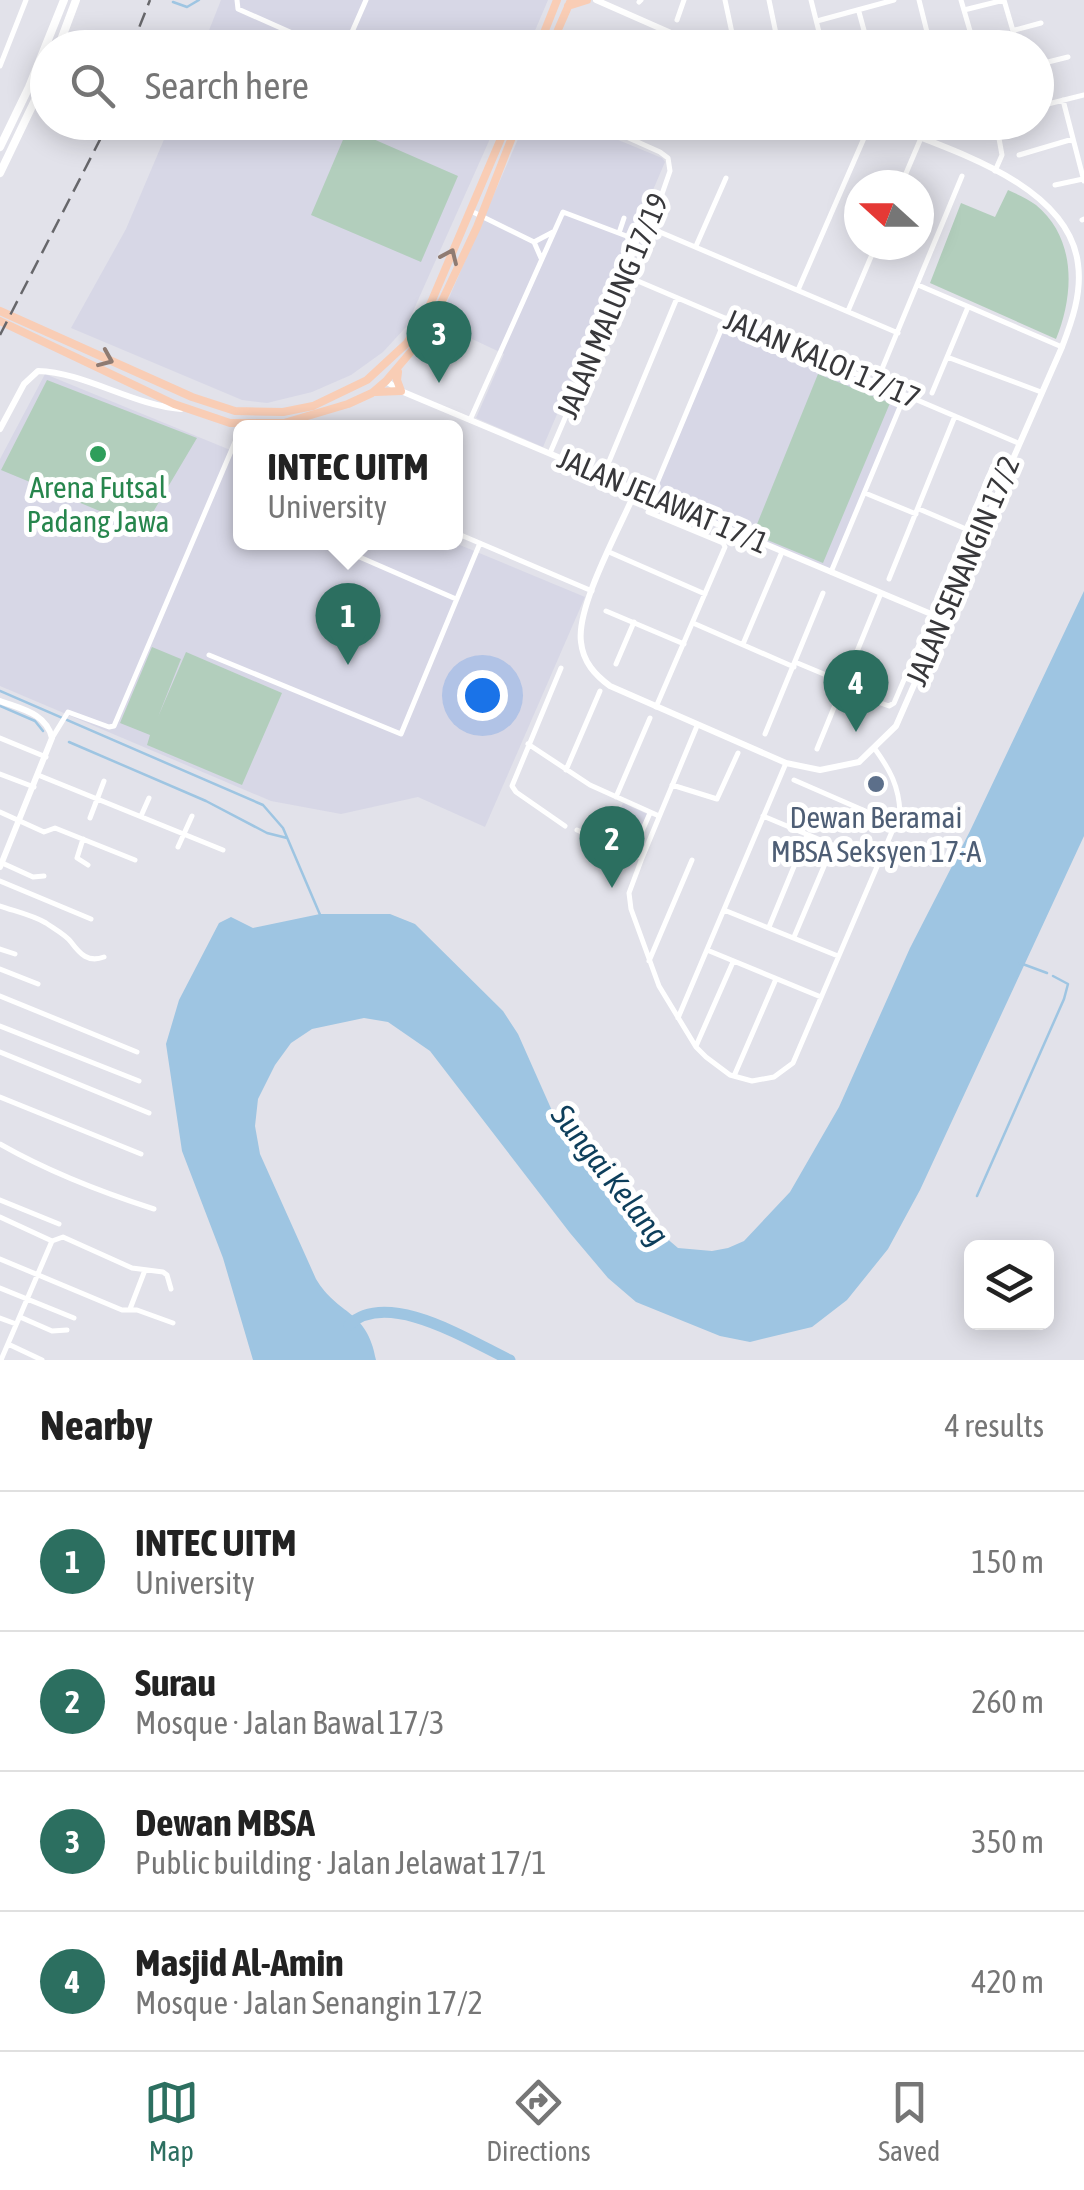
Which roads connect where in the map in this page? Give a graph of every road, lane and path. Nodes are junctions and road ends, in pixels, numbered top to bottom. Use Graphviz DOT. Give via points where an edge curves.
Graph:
graph roads {
  1 [pos="26,0"];
  2 [pos="64,0"];
  3 [pos="76,0"];
  4 [pos="237,0"];
  5 [pos="366,0"];
  6 [pos="557,0"];
  7 [pos="587,0"];
  8 [pos="596,0"];
  9 [pos="684,0"];
  10 [pos="725,0"];
  11 [pos="769,0"];
  12 [pos="811,0"];
  13 [pos="894,0"];
  14 [pos="919,0"];
  15 [pos="961,0"];
  16 [pos="1004,0"];
  17 [pos="570,3"];
  18 [pos="964,10"];
  19 [pos="859,11"];
  20 [pos="677,20"];
  21 [pos="817,21"];
  22 [pos="1041,23"];
  23 [pos="52,30"];
  24 [pos="65,30"];
  25 [pos="285,30"];
  26 [pos="353,30"];
  27 [pos="545,30"];
  28 [pos="558,30"];
  29 [pos="664,30"];
  30 [pos="731,30"];
  31 [pos="775,30"];
  32 [pos="819,30"];
  33 [pos="864,30"];
  34 [pos="926,30"];
  35 [pos="970,30"];
  36 [pos="1014,30"];
  37 [pos="1017,30"];
  38 [pos="1068,57"];
  39 [pos="1054,61"];
  40 [pos="0,66"];
  41 [pos="30,85"];
  42 [pos="1084,95"];
  43 [pos="1063,100"];
  44 [pos="1054,102"];
  45 [pos="30,111"];
  46 [pos="1072,139"];
  47 [pos="500,140"];
  48 [pos="511,140"];
  49 [pos="630,140"];
  50 [pos="863,140"];
  51 [pos="919,140"];
  52 [pos="925,140"];
  53 [pos="999,140"];
  54 [pos="0,147"];
  55 [pos="1019,155"];
  56 [pos="907,170"];
  57 [pos="995,171"];
  58 [pos="0,173"];
  59 [pos="962,176"];
  60 [pos="726,178"];
  61 [pos="1084,180"];
  62 [pos="1055,186"];
  63 [pos="595,208"];
  64 [pos="470,210"];
  65 [pos="482,214"];
  66 [pos="624,218"];
  67 [pos="590,221"];
  68 [pos="496,225"];
  69 [pos="477,227"];
  70 [pos="647,227"];
  71 [pos="556,228"];
  72 [pos="619,233"];
  73 [pos="636,240"];
  74 [pos="534,242"];
  75 [pos="696,246"];
  76 [pos="870,260"];
  77 [pos="542,261"];
  78 [pos="1081,262"];
  79 [pos="626,276"];
  80 [pos="918,285"];
  81 [pos="798,290"];
  82 [pos="1080,296"];
  83 [pos="677,298"];
  84 [pos="968,306"];
  85 [pos="848,310"];
  86 [pos="0,311"];
  87 [pos="726,318"];
  88 [pos="0,321"];
  89 [pos="15,324"];
  90 [pos="898,333"];
  91 [pos="1062,347"];
  92 [pos="947,357"];
  93 [pos="399,368"];
  94 [pos="366,380"];
  95 [pos="386,381"];
  96 [pos="877,382"];
  97 [pos="146,391"];
  98 [pos="401,391"];
  99 [pos="1041,392"];
  100 [pos="372,393"];
  101 [pos="932,393"];
  102 [pos="905,395"];
  103 [pos="192,397"];
  104 [pos="136,402"];
  105 [pos="190,410"];
  106 [pos="204,415"];
  107 [pos="955,416"];
  108 [pos="296,420"];
  109 [pos="470,420"];
  110 [pos="233,422"];
  111 [pos="0,429"];
  112 [pos="1018,443"];
  113 [pos="233,444"];
  114 [pos="550,454"];
  115 [pos="994,466"];
  116 [pos="604,476"];
  117 [pos="657,483"];
  118 [pos="636,490"];
  119 [pos="865,493"];
  120 [pos="918,511"];
  121 [pos="648,512"];
  122 [pos="967,530"];
  123 [pos="463,537"];
  124 [pos="480,544"];
  125 [pos="343,550"];
  126 [pos="610,552"];
  127 [pos="782,552"];
  128 [pos="831,572"];
  129 [pos="889,579"];
  130 [pos="592,591"];
  131 [pos="823,593"];
  132 [pos="881,593"];
  133 [pos="705,594"];
  134 [pos="456,599"];
  135 [pos="935,604"];
  136 [pos="606,611"];
  137 [pos="942,619"];
  138 [pos="634,622"];
  139 [pos="693,623"];
  140 [pos="924,630"];
  141 [pos="684,644"];
  142 [pos="744,644"];
  143 [pos="209,656"];
  144 [pos="616,664"];
  145 [pos="795,664"];
  146 [pos="561,668"];
  147 [pos="843,686"];
  148 [pos="600,691"];
  149 [pos="0,701"];
  150 [pos="656,706"];
  151 [pos="650,718"];
  152 [pos="697,726"];
  153 [pos="764,734"];
  154 [pos="0,738"];
  155 [pos="52,738"];
  156 [pos="528,744"];
  157 [pos="817,749"];
  158 [pos="875,749"];
  159 [pos="738,753"];
  160 [pos="46,757"];
  161 [pos="786,763"];
  162 [pos="566,770"];
  163 [pos="0,774"];
  164 [pos="38,775"];
  165 [pos="794,780"];
  166 [pos="104,781"];
  167 [pos="672,784"];
  168 [pos="34,787"];
  169 [pos="616,797"];
  170 [pos="148,798"];
  171 [pos="97,799"];
  172 [pos="0,812"];
  173 [pos="650,813"];
  174 [pos="141,816"];
  175 [pos="192,816"];
  176 [pos="659,816"];
  177 [pos="763,816"];
  178 [pos="90,818"];
  179 [pos="20,820"];
  180 [pos="895,824"];
  181 [pos="565,826"];
  182 [pos="578,830"];
  183 [pos="184,834"];
  184 [pos="807,834"];
  185 [pos="83,839"];
  186 [pos="178,846"];
  187 [pos="833,846"];
  188 [pos="223,850"];
  189 [pos="632,854"];
  190 [pos="642,858"];
  191 [pos="135,860"];
  192 [pos="692,860"];
  193 [pos="1,864"];
  194 [pos="878,864"];
  195 [pos="88,865"];
  196 [pos="44,876"];
  197 [pos="0,881"];
  198 [pos="0,906"];
  199 [pos="724,910"];
  200 [pos="91,920"];
  201 [pos="769,927"];
  202 [pos="794,937"];
  203 [pos="0,949"];
  204 [pos="707,950"];
  205 [pos="15,954"];
  206 [pos="838,956"];
  207 [pos="104,957"];
  208 [pos="650,961"];
  209 [pos="734,962"];
  210 [pos="0,969"];
  211 [pos="776,979"];
  212 [pos="38,984"];
  213 [pos="0,996"];
  214 [pos="821,997"];
  215 [pos="678,1018"];
  216 [pos="0,1026"];
  217 [pos="696,1047"];
  218 [pos="0,1052"];
  219 [pos="137,1052"];
  220 [pos="734,1076"];
  221 [pos="139,1081"];
  222 [pos="0,1097"];
  223 [pos="148,1113"];
  224 [pos="0,1144"];
  225 [pos="141,1154"];
  226 [pos="0,1200"];
  227 [pos="154,1209"];
  228 [pos="0,1217"];
  229 [pos="59,1224"];
  230 [pos="52,1241"];
  231 [pos="0,1260"];
  232 [pos="146,1268"];
  233 [pos="38,1276"];
  234 [pos="0,1288"];
  235 [pos="171,1289"];
  236 [pos="27,1300"];
  237 [pos="130,1309"];
  238 [pos="20,1316"];
  239 [pos="0,1318"];
  240 [pos="74,1318"];
  241 [pos="173,1322"];
  242 [pos="16,1324"];
  243 [pos="67,1330"];
  244 [pos="5,1346"];
  245 [pos="2,1360"];
  246 [pos="42,1360"];
  1 -- 40 [label="street"];
  2 -- 23 [label="main road"];
  3 -- 24 [label="main road"];
  4 -- 25 [label="street" via="238,9"];
  5 -- 26 [label="street"];
  6 -- 27 [label="main road"];
  7 -- 17 [label="main road"];
  8 -- 29 [label="street"];
  9 -- 20 [label="street"];
  10 -- 30 [label="street"];
  11 -- 31 [label="street"];
  12 -- 21 [label="street"];
  13 -- 19 [label="street"];
  14 -- 34 [label="street"];
  15 -- 18 [label="street"];
  16 -- 18 [label="street"];
  16 -- 36 [label="street"];
  17 -- 28 [label="main road"];
  18 -- 35 [label="street"];
  19 -- 21 [label="street"];
  19 -- 33 [label="street"];
  21 -- 32 [label="street"];
  22 -- 37 [label="street"];
  38 -- 39 [label="street"];
  41 -- 54 [label="main road"];
  42 -- 43 [label="street"];
  43 -- 44 [label="street"];
  43 -- 46 [label="street"];
  45 -- 58 [label="main road"];
  46 -- 55 [label="street"];
  46 -- 61 [label="street"];
  47 -- 64 [label="main road"];
  48 -- 65 [label="main road"];
  49 -- 70 [label="street, JALAN MALUNG 17/19" via="668,158 670,171"];
  50 -- 81 [label="street"];
  51 -- 56 [label="street"];
  52 -- 57 [label="street, JALAN SENANGIN 17/2"];
  53 -- 57 [label="street"];
  57 -- 78 [label="street, JALAN SENANGIN 17/2" via="1043,203"];
  59 -- 80 [label="street"];
  60 -- 75 [label="street"];
  61 -- 62 [label="street"];
  63 -- 67 [label="street"];
  64 -- 65 [label="street"];
  94 -- 64 [label="main road, one-way" via="417,329"];
  65 -- 68 [label="street"];
  65 -- 69 [label="main road"];
  66 -- 72 [label="street"];
  67 -- 71 [label="street" via="565,211"];
  67 -- 72 [label="street"];
  68 -- 69 [label="street"];
  68 -- 74 [label="street"];
  69 -- 93 [label="main road" via="427,333"];
  70 -- 73 [label="street, JALAN MALUNG 17/19"];
  70 -- 75 [label="street"];
  71 -- 74 [label="street"];
  71 -- 77 [label="street"];
  72 -- 73 [label="street"];
  73 -- 79 [label="street, JALAN MALUNG 17/19"];
  74 -- 77 [label="street"];
  75 -- 81 [label="street"];
  76 -- 85 [label="street"];
  77 -- 109 [label="street"];
  78 -- 82 [label="street, JALAN SENANGIN 17/2"];
  79 -- 83 [label="street, JALAN KALOI 17/17"];
  79 -- 114 [label="street, JALAN MALUNG 17/19"];
  80 -- 84 [label="street"];
  80 -- 90 [label="street"];
  81 -- 85 [label="street"];
  82 -- 91 [label="street, JALAN SENANGIN 17/2"];
  83 -- 87 [label="street, JALAN KALOI 17/17"];
  83 -- 116 [label="street"];
  84 -- 91 [label="street"];
  84 -- 92 [label="street"];
  85 -- 90 [label="street"];
  86 -- 89 [label="main road"];
  87 -- 96 [label="street, JALAN KALOI 17/17"];
  87 -- 117 [label="street"];
  88 -- 89 [label="main road"];
  89 -- 97 [label="main road"];
  89 -- 103 [label="main road, one-way"];
  90 -- 96 [label="street"];
  91 -- 99 [label="street, JALAN SENANGIN 17/2"];
  92 -- 99 [label="street"];
  92 -- 101 [label="street"];
  93 -- 95 [label="main road"];
  93 -- 98 [label="main road"];
  94 -- 95 [label="main road"];
  94 -- 103 [label="main road" via="323,402 283,412 234,411"];
  95 -- 98 [label="street, JALAN JELAWAT 17/1"];
  95 -- 100 [label="main road"];
  96 -- 102 [label="street, JALAN KALOI 17/17"];
  97 -- 104 [label="street"];
  97 -- 105 [label="main road"];
  98 -- 100 [label="main road"];
  98 -- 109 [label="street, JALAN JELAWAT 17/1"];
  99 -- 112 [label="street, JALAN SENANGIN 17/2"];
  100 -- 108 [label="main road"];
  102 -- 107 [label="street, JALAN KALOI 17/17"];
  102 -- 119 [label="street"];
  103 -- 106 [label="main road"];
  104 -- 105 [label="street"];
  104 -- 111 [label="street" via="38,372"];
  105 -- 106 [label="main road"];
  106 -- 110 [label="main road"];
  107 -- 112 [label="street, JALAN KALOI 17/17"];
  107 -- 120 [label="street"];
  109 -- 114 [label="street, JALAN JELAWAT 17/1"];
  112 -- 137 [label="street, JALAN SENANGIN 17/2"];
  113 -- 155 [label="street" via="114,726 70,712"];
  114 -- 116 [label="street, JALAN JELAWAT 17/1"];
  115 -- 122 [label="street"];
  116 -- 118 [label="street, JALAN JELAWAT 17/1"];
  118 -- 126 [label="street"];
  118 -- 127 [label="street, JALAN JELAWAT 17/1"];
  119 -- 120 [label="street"];
  119 -- 128 [label="street"];
  120 -- 122 [label="street"];
  120 -- 129 [label="street"];
  121 -- 133 [label="street" via="723,543"];
  122 -- 135 [label="street"];
  123 -- 124 [label="street"];
  124 -- 130 [label="street"];
  124 -- 134 [label="street"];
  125 -- 134 [label="street"];
  126 -- 130 [label="street"];
  126 -- 133 [label="street"];
  127 -- 128 [label="street, JALAN JELAWAT 17/1"];
  127 -- 142 [label="street"];
  128 -- 132 [label="street, JALAN JELAWAT 17/1"];
  130 -- 150 [label="street" via="580,638 589,666 610,686"];
  131 -- 145 [label="street"];
  132 -- 137 [label="street, JALAN JELAWAT 17/1"];
  132 -- 147 [label="street"];
  133 -- 139 [label="street"];
  134 -- 143 [label="street" via="401,734"];
  136 -- 138 [label="street"];
  137 -- 158 [label="street, JALAN SENANGIN 17/2" via="896,726"];
  138 -- 141 [label="street"];
  138 -- 144 [label="street"];
  139 -- 141 [label="street"];
  139 -- 142 [label="street"];
  140 -- 147 [label="street" via="889,706"];
  141 -- 150 [label="street"];
  142 -- 145 [label="street"];
  145 -- 147 [label="street"];
  145 -- 153 [label="street"];
  146 -- 156 [label="street"];
  147 -- 157 [label="street"];
  148 -- 162 [label="street"];
  149 -- 155 [label="street" via="39,716"];
  150 -- 152 [label="street"];
  151 -- 169 [label="street"];
  152 -- 161 [label="street"];
  152 -- 167 [label="street"];
  154 -- 160 [label="street"];
  155 -- 160 [label="street"];
  156 -- 162 [label="street"];
  156 -- 181 [label="street" via="512,786"];
  158 -- 161 [label="street" via="859,762 832,769"];
  158 -- 180 [label="street" via="899,793"];
  159 -- 167 [label="street" via="717,800"];
  160 -- 164 [label="street"];
  161 -- 177 [label="street"];
  162 -- 169 [label="street"];
  163 -- 168 [label="street"];
  164 -- 168 [label="street"];
  164 -- 171 [label="street"];
  165 -- 180 [label="street"];
  166 -- 171 [label="street"];
  167 -- 176 [label="street"];
  168 -- 179 [label="street"];
  169 -- 173 [label="street"];
  170 -- 174 [label="street"];
  171 -- 174 [label="street"];
  171 -- 178 [label="street"];
  172 -- 179 [label="street"];
  173 -- 176 [label="street"];
  173 -- 189 [label="street"];
  174 -- 183 [label="street"];
  175 -- 183 [label="street"];
  176 -- 190 [label="street"];
  177 -- 184 [label="street"];
  177 -- 199 [label="street"];
  179 -- 185 [label="street"];
  179 -- 193 [label="street"];
  180 -- 194 [label="street"];
  182 -- 189 [label="street"];
  183 -- 186 [label="street"];
  183 -- 188 [label="street"];
  184 -- 187 [label="street"];
  184 -- 201 [label="street"];
  185 -- 191 [label="street"];
  185 -- 195 [label="street" via="77,858"];
  187 -- 194 [label="street"];
  187 -- 202 [label="street"];
  189 -- 190 [label="street"];
  190 -- 208 [label="street" via="629,893"];
  192 -- 208 [label="street"];
  193 -- 196 [label="street"];
  194 -- 206 [label="street"];
  197 -- 200 [label="street"];
  198 -- 207 [label="street" via="47,924 84,956"];
  199 -- 201 [label="street"];
  199 -- 204 [label="street"];
  201 -- 202 [label="street"];
  202 -- 206 [label="street"];
  203 -- 205 [label="street"];
  204 -- 209 [label="street"];
  204 -- 215 [label="street"];
  206 -- 214 [label="street"];
  208 -- 215 [label="street"];
  209 -- 211 [label="street"];
  209 -- 217 [label="street"];
  210 -- 212 [label="street"];
  211 -- 214 [label="street"];
  211 -- 220 [label="street"];
  213 -- 219 [label="street"];
  214 -- 220 [label="street" via="793,1063 752,1082"];
  215 -- 217 [label="street"];
  216 -- 221 [label="street"];
  217 -- 220 [label="street"];
  218 -- 223 [label="street"];
  222 -- 225 [label="street"];
  224 -- 227 [label="street" via="82,1186"];
  226 -- 229 [label="street"];
  228 -- 230 [label="street"];
  230 -- 232 [label="street" via="62,1237"];
  230 -- 233 [label="street"];
  231 -- 233 [label="street"];
  232 -- 235 [label="street" via="167,1275"];
  232 -- 237 [label="street"];
  233 -- 236 [label="street"];
  233 -- 237 [label="street"];
  234 -- 236 [label="street"];
  236 -- 238 [label="street"];
  236 -- 240 [label="street"];
  237 -- 241 [label="street"];
  238 -- 242 [label="street"];
  238 -- 243 [label="street" via="52,1331"];
  239 -- 242 [label="street"];
  242 -- 244 [label="street"];
  244 -- 245 [label="street"];
  244 -- 246 [label="street"];
}
